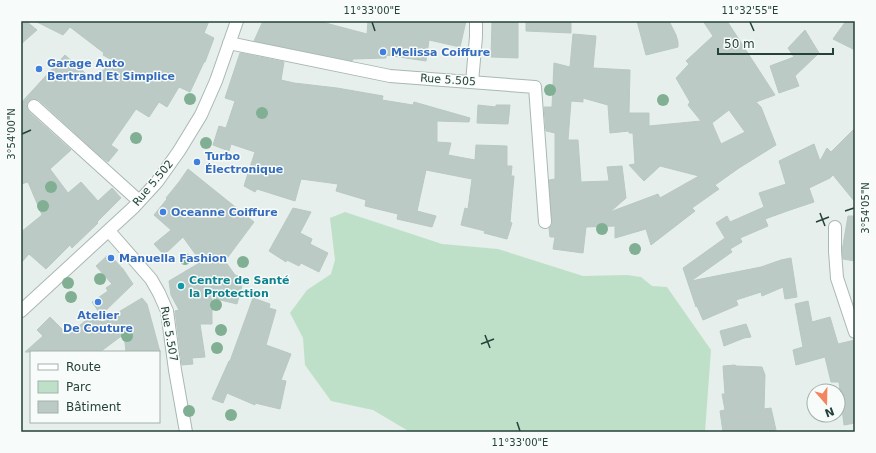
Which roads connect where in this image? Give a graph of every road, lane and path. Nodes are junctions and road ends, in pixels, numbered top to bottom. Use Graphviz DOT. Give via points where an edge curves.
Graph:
graph roads {
  1 [pos="237,21"];
  2 [pos="476,21"];
  3 [pos="229,44"];
  4 [pos="472,82"];
  5 [pos="34,106"];
  6 [pos="139,202"];
  7 [pos="545,222"];
  8 [pos="835,227"];
  9 [pos="108,231"];
  10 [pos="21,311"];
  11 [pos="855,332"];
  12 [pos="186,432"];
  1 -- 3 [label="street, Rue 5.502"];
  2 -- 4 [label="street"];
  3 -- 4 [label="street, Rue 5.505" via="390,76"];
  3 -- 6 [label="street, Rue 5.502" via="201,115 157,182"];
  4 -- 7 [label="street, Rue 5.505" via="534,87"];
  5 -- 6 [label="street"];
  6 -- 9 [label="street, Rue 5.502"];
  8 -- 11 [label="street" via="837,278"];
  9 -- 10 [label="street, Rue 5.502"];
  9 -- 12 [label="street, Rue 5.507" via="151,279 167,311"];
}
